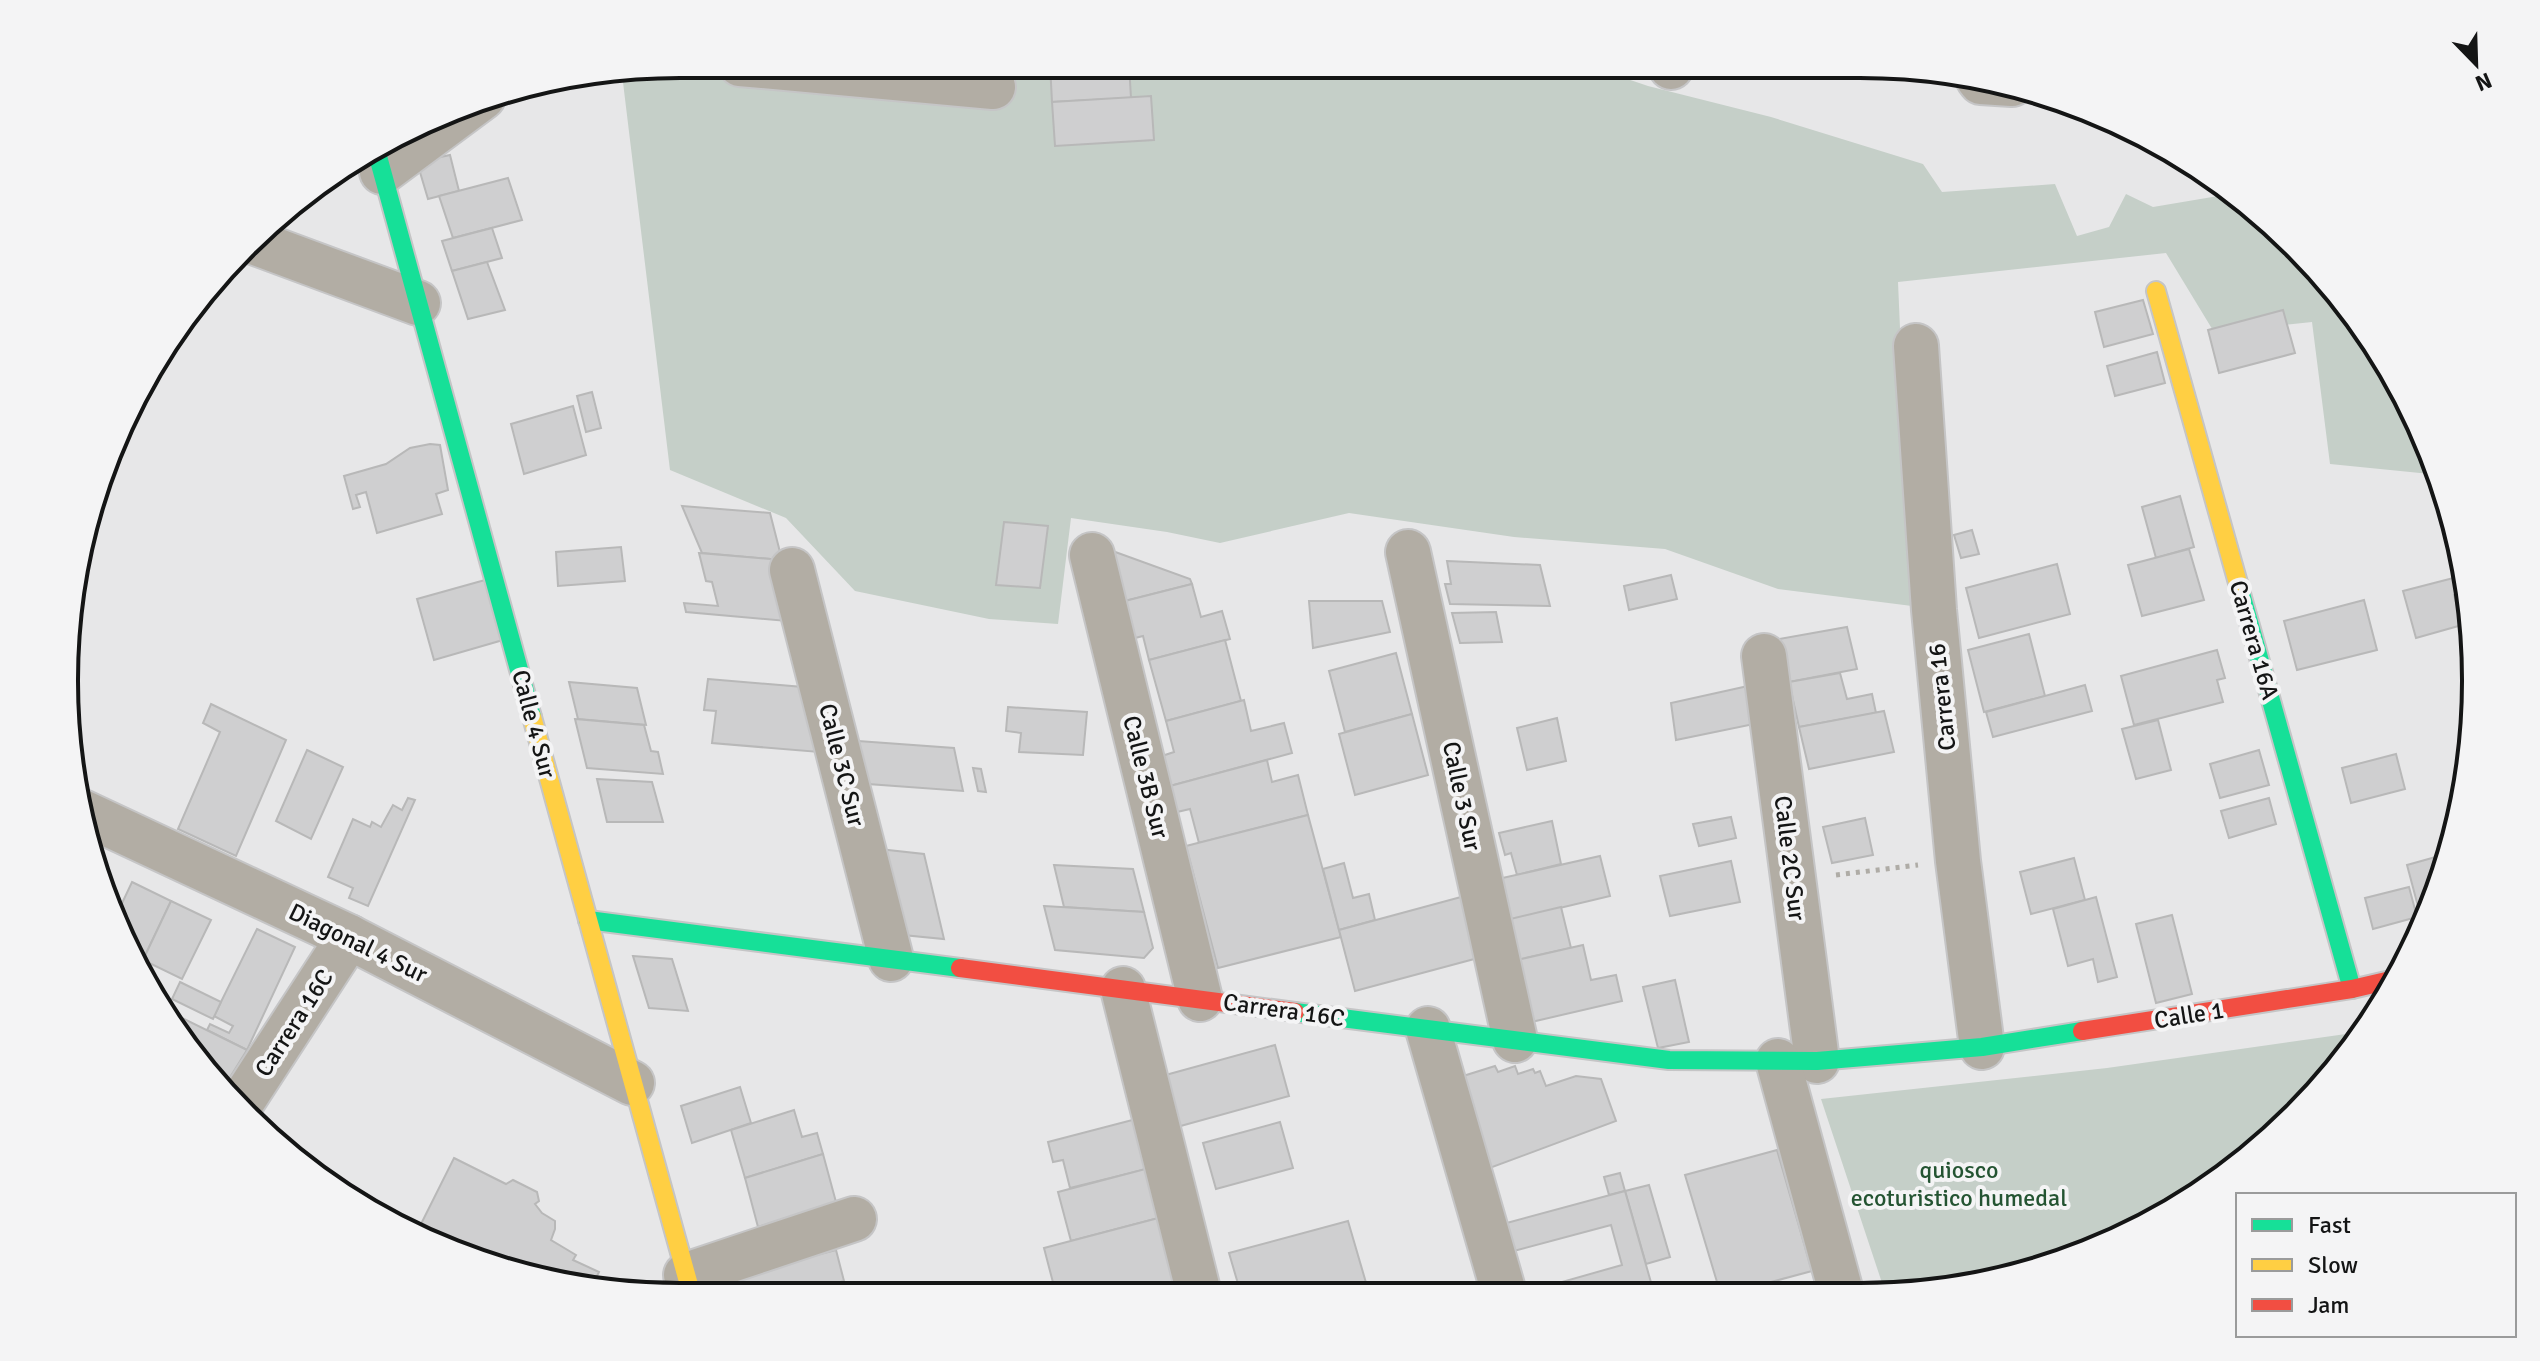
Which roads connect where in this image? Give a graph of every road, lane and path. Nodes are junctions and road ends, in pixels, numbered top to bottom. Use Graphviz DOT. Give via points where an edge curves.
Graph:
graph roads {
  1 [pos="894,78"];
  2 [pos="993,87"];
  3 [pos="418,138"];
  4 [pos="379,163"];
  5 [pos="263,246"];
  6 [pos="2156,291"];
  7 [pos="418,303"];
  8 [pos="1916,346"];
  9 [pos="1408,552"];
  10 [pos="1092,555"];
  11 [pos="792,570"];
  12 [pos="1764,656"];
  13 [pos="95,818"];
  14 [pos="1958,861"];
  15 [pos="1793,880"];
  16 [pos="588,920"];
  17 [pos="349,937"];
  18 [pos="891,959"];
  19 [pos="2381,982"];
  20 [pos="1123,989"];
  21 [pos="2352,989"];
  22 [pos="1200,999"];
  23 [pos="1428,1029"];
  24 [pos="1515,1040"];
  25 [pos="1982,1047"];
  26 [pos="1797,1061"];
  27 [pos="632,1083"];
  28 [pos="245,1097"];
  29 [pos="854,1219"];
  30 [pos="688,1283"];
  31 [pos="696,1283"];
  32 [pos="1196,1283"];
  33 [pos="1501,1283"];
  34 [pos="1839,1283"];
  1 -- 2 [label="street"];
  3 -- 4 [label="street"];
  4 -- 7 [label="street, Calle 4 Sur"];
  5 -- 7 [label="street"];
  6 -- 21 [label="street, Carrera 16A"];
  7 -- 16 [label="street, Calle 4 Sur"];
  8 -- 14 [label="street, Carrera 16"];
  9 -- 24 [label="street, Calle 3 Sur"];
  10 -- 22 [label="street, Calle 3B Sur"];
  11 -- 18 [label="street, Calle 3C Sur"];
  12 -- 15 [label="street, Calle 2C Sur"];
  13 -- 17 [label="street, Diagonal 4 Sur"];
  14 -- 15 [label="path"];
  14 -- 25 [label="street, Carrera 16"];
  15 -- 26 [label="street, Calle 2C Sur"];
  16 -- 18 [label="street, Carrera 16C"];
  16 -- 27 [label="street, Calle 4 Sur"];
  17 -- 27 [label="street, Diagonal 4 Sur"];
  17 -- 28 [label="street, Carrera 16C"];
  18 -- 20 [label="street, Carrera 16C"];
  19 -- 21 [label="street, Calle 1"];
  20 -- 22 [label="street, Carrera 16C"];
  20 -- 32 [label="street"];
  21 -- 25 [label="street, Calle 1"];
  22 -- 23 [label="street, Carrera 16C"];
  23 -- 24 [label="street, Carrera 16C"];
  23 -- 33 [label="street"];
  24 -- 26 [label="street, Carrera 16C" via="1669,1060"];
  25 -- 26 [label="street, Carrera 16C"];
  26 -- 34 [label="street, Calle 2C Sur"];
  27 -- 30 [label="street, Calle 4 Sur"];
  29 -- 31 [label="street"];
}
